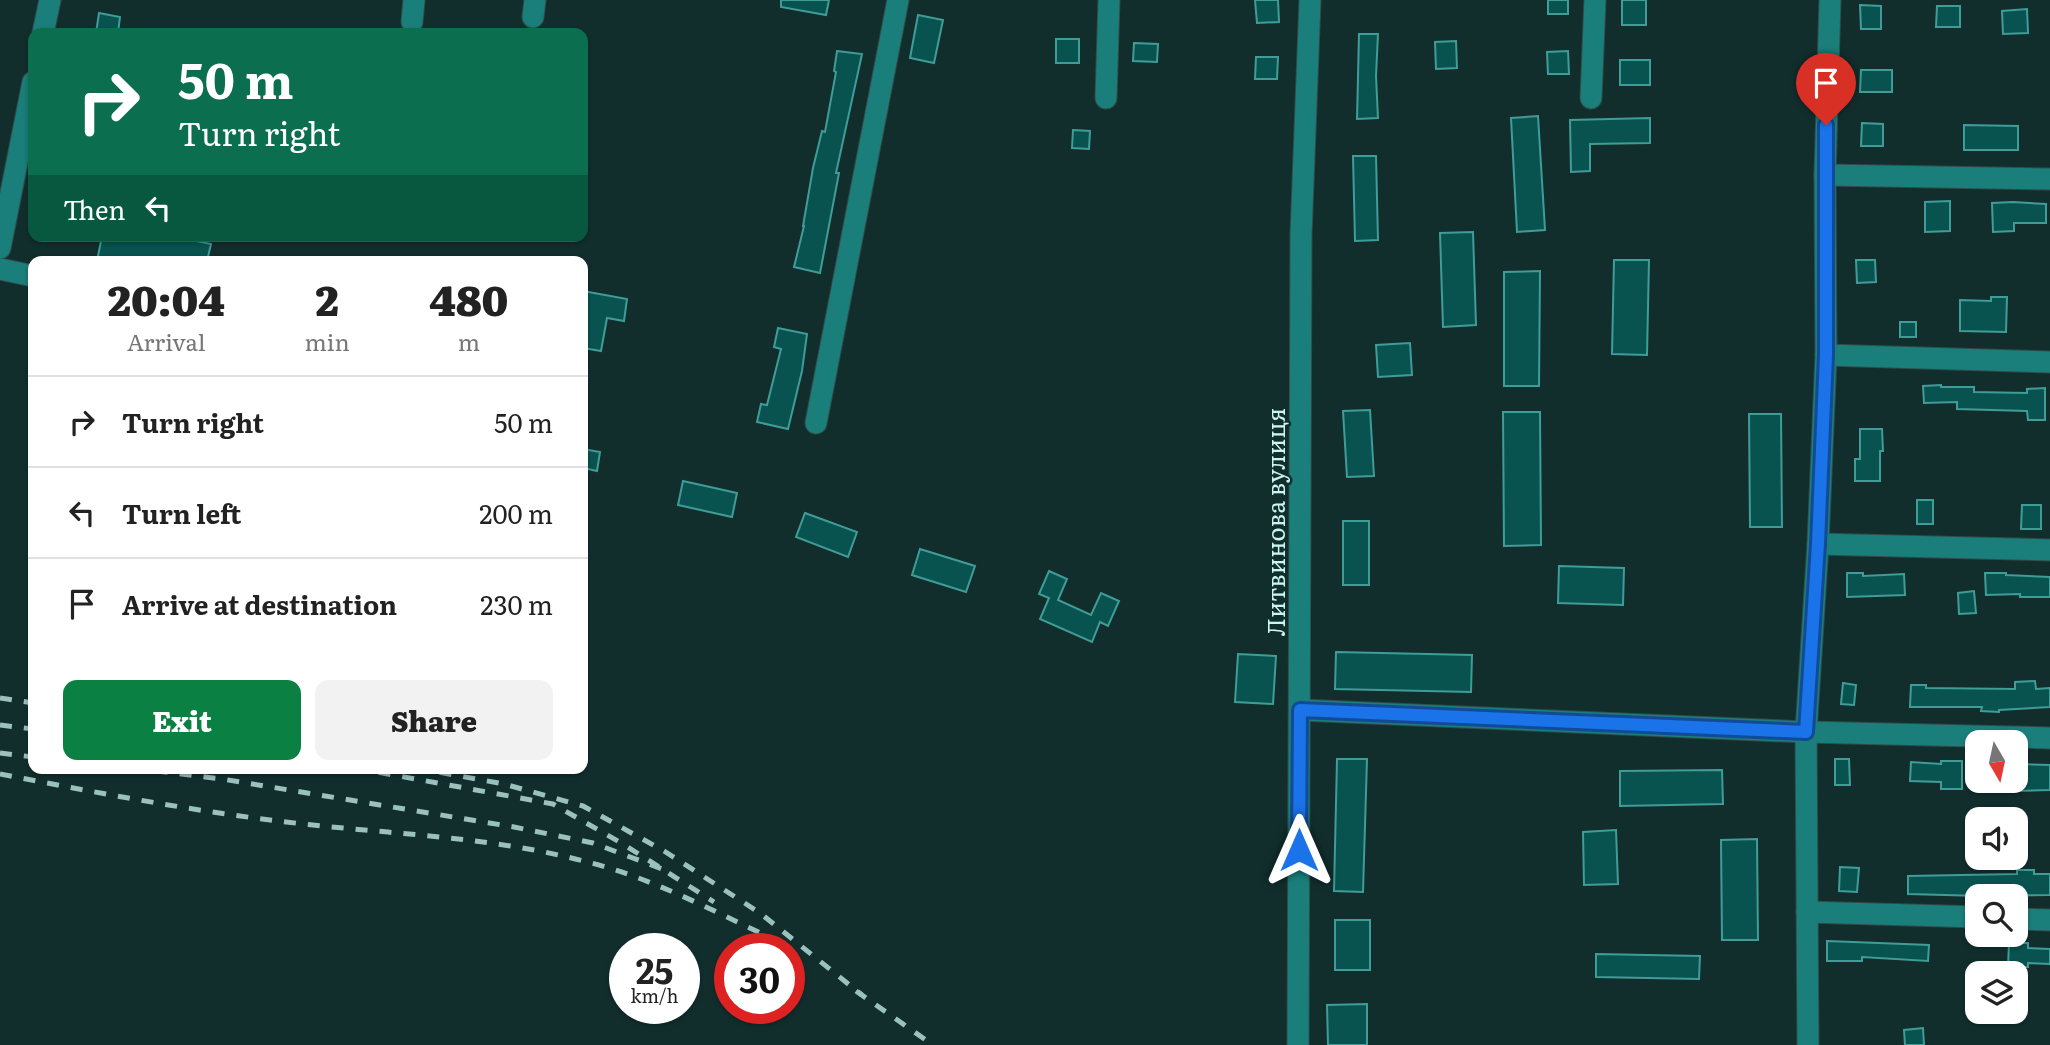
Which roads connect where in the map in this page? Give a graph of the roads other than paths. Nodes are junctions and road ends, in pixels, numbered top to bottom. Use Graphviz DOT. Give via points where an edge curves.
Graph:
graph roads {
  1 [pos="50,0"];
  2 [pos="414,0"];
  3 [pos="898,0"];
  4 [pos="1109,0"];
  5 [pos="1311,0"];
  6 [pos="1595,0"];
  7 [pos="1830,0"];
  8 [pos="412,22"];
  9 [pos="44,28"];
  10 [pos="1105,98"];
  11 [pos="1591,98"];
  12 [pos="28,107"];
  13 [pos="1825,175"];
  14 [pos="2050,179"];
  15 [pos="0,248"];
  16 [pos="0,269"];
  17 [pos="28,275"];
  18 [pos="1826,355"];
  19 [pos="2050,362"];
  20 [pos="816,423"];
  21 [pos="1818,544"];
  22 [pos="2050,550"];
  23 [pos="1300,710"];
  24 [pos="1806,732"];
  25 [pos="2050,738"];
  26 [pos="1807,912"];
  27 [pos="1965,917"];
  28 [pos="2028,919"];
  29 [pos="2050,920"];
  30 [pos="1298,1045"];
  31 [pos="1808,1045"];
  1 -- 9 [label="street"];
  2 -- 8 [label="street"];
  3 -- 20 [label="street"];
  4 -- 10 [label="street"];
  5 -- 23 [label="street, Литвинова вулиця" via="1301,235"];
  6 -- 11 [label="street"];
  7 -- 13 [label="street"];
  12 -- 15 [label="street"];
  13 -- 14 [label="street"];
  13 -- 18 [label="street"];
  16 -- 17 [label="street"];
  18 -- 19 [label="street"];
  18 -- 21 [label="street"];
  21 -- 22 [label="street"];
  21 -- 24 [label="street"];
  23 -- 24 [label="street"];
  23 -- 30 [label="street, Литвинова вулиця"];
  24 -- 25 [label="street"];
  24 -- 26 [label="street"];
  26 -- 27 [label="street"];
  26 -- 31 [label="street"];
  28 -- 29 [label="street"];
}
